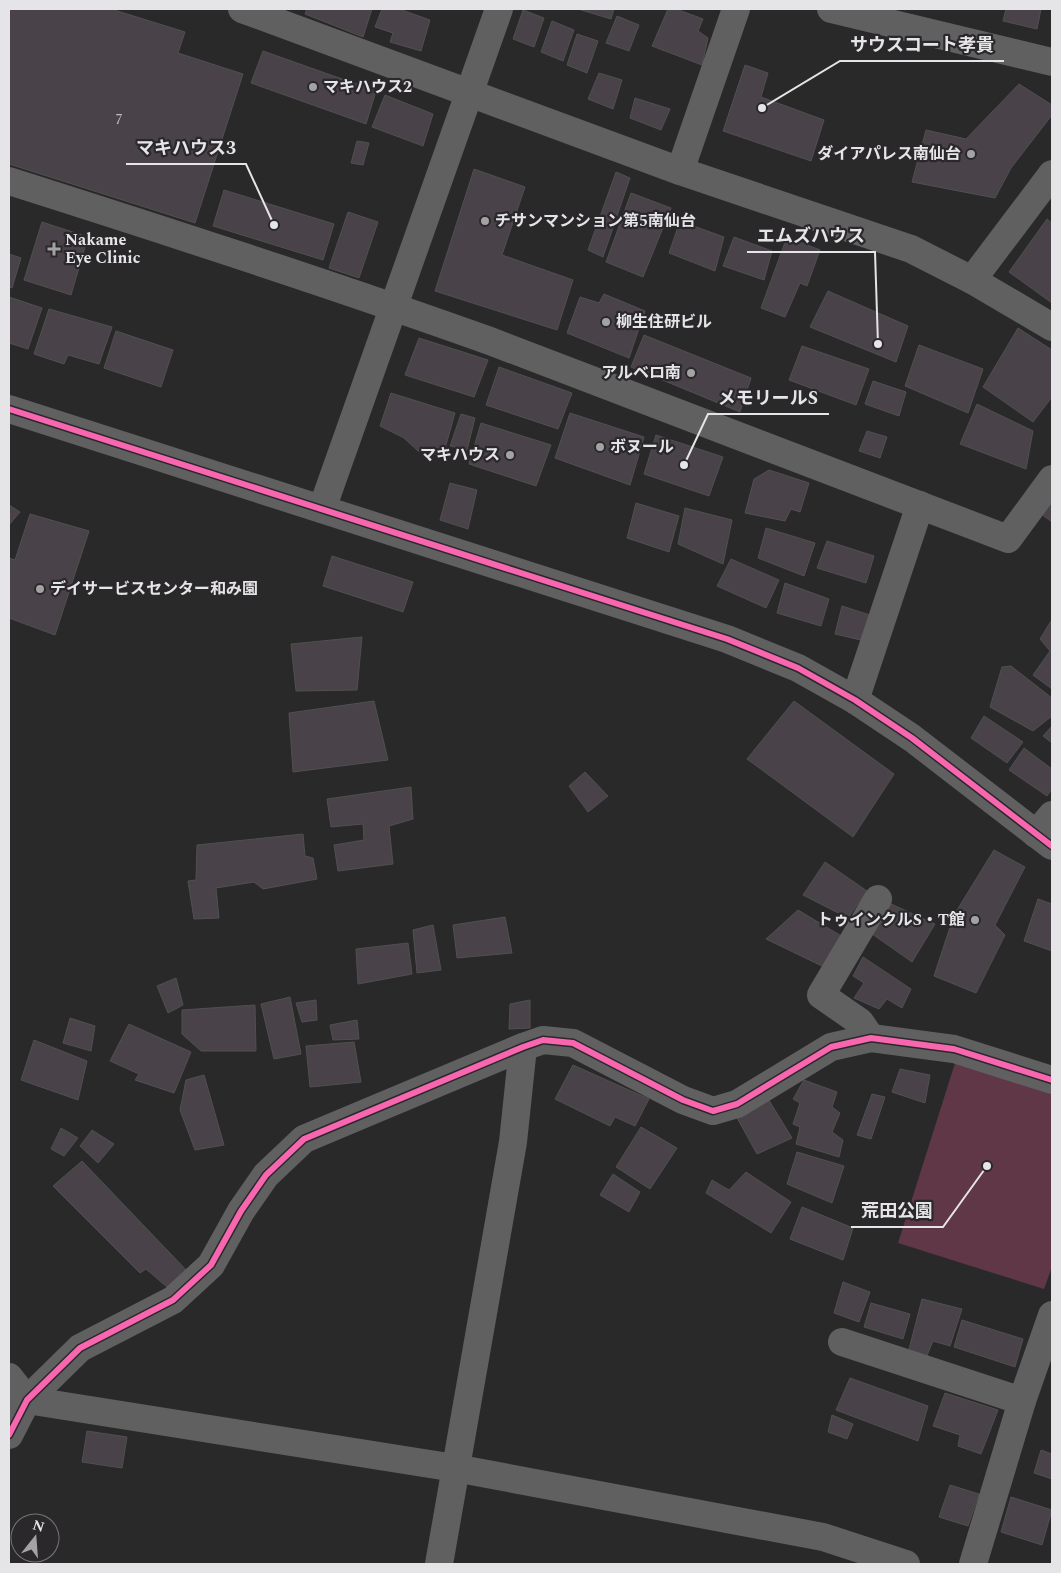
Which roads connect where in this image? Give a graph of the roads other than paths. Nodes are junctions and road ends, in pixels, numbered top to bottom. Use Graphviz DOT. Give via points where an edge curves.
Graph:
graph roads {
  1 [pos="242,9"];
  2 [pos="499,9"];
  3 [pos="736,9"];
  4 [pos="831,9"];
  5 [pos="1052,62"];
  6 [pos="470,93"];
  7 [pos="680,171"];
  8 [pos="1052,174"];
  9 [pos="9,182"];
  10 [pos="972,280"];
  11 [pos="395,306"];
  12 [pos="1052,328"];
  13 [pos="9,410"];
  14 [pos="1052,478"];
  15 [pos="920,505"];
  16 [pos="322,510"];
  17 [pos="855,700"];
  18 [pos="1047,832"];
  19 [pos="878,899"];
  20 [pos="871,1038"];
  21 [pos="523,1047"];
  22 [pos="1052,1080"];
  23 [pos="1052,1315"];
  24 [pos="842,1342"];
  25 [pos="9,1377"];
  26 [pos="28,1400"];
  27 [pos="1022,1401"];
  28 [pos="9,1435"];
  29 [pos="455,1468"];
  30 [pos="439,1564"];
  31 [pos="906,1564"];
  32 [pos="973,1564"];
  1 -- 6 [label="street"];
  2 -- 6 [label="street"];
  3 -- 7 [label="street"];
  4 -- 5 [label="street"];
  6 -- 7 [label="street"];
  6 -- 11 [label="street"];
  7 -- 10 [label="street" via="911,249"];
  8 -- 10 [label="street"];
  9 -- 11 [label="street"];
  10 -- 12 [label="street"];
  11 -- 15 [label="street"];
  11 -- 16 [label="street"];
  13 -- 16 [label="street"];
  14 -- 15 [label="street" via="1008,539"];
  15 -- 17 [label="street"];
  16 -- 17 [label="street" via="727,640 798,668"];
  17 -- 18 [label="street"];
  19 -- 20 [label="street" via="821,995 860,1022"];
  20 -- 21 [label="street" via="831,1047 737,1104 713,1111 683,1100 573,1042 542,1040"];
  20 -- 22 [label="street" via="954,1049"];
  21 -- 26 [label="street" via="304,1139 266,1175 211,1265 174,1300 80,1348"];
  21 -- 29 [label="street" via="514,1142"];
  23 -- 27 [label="street"];
  24 -- 27 [label="street"];
  25 -- 26 [label="street"];
  26 -- 28 [label="street"];
  26 -- 29 [label="street"];
  27 -- 32 [label="street"];
  29 -- 30 [label="street"];
  29 -- 31 [label="street" via="823,1537"];
}
